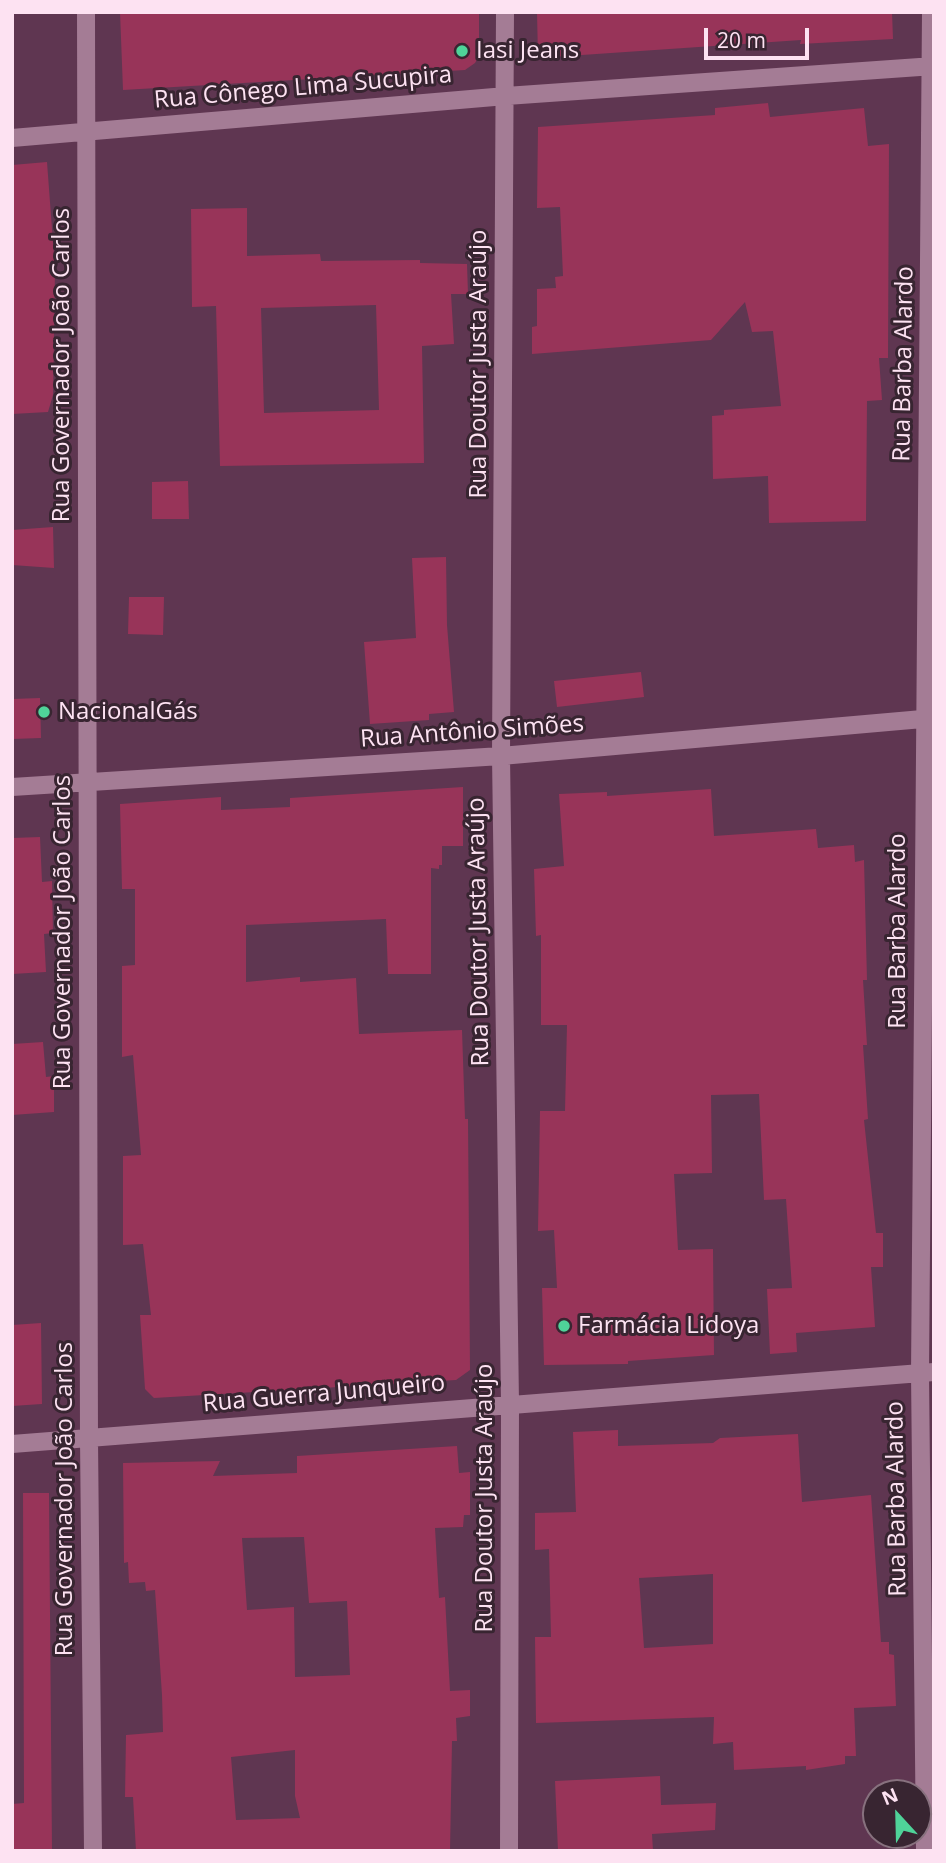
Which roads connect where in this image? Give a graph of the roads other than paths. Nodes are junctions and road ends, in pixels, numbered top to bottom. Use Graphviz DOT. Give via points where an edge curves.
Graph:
graph roads {
  1 [pos="86,12"];
  2 [pos="505,12"];
  3 [pos="931,12"];
  4 [pos="933,66"];
  5 [pos="506,96"];
  6 [pos="86,131"];
  7 [pos="12,138"];
  8 [pos="929,718"];
  9 [pos="501,756"];
  10 [pos="88,781"];
  11 [pos="12,787"];
  12 [pos="927,1372"];
  13 [pos="510,1403"];
  14 [pos="89,1439"];
  15 [pos="12,1444"];
  16 [pos="93,1851"];
  17 [pos="509,1851"];
  18 [pos="925,1851"];
  1 -- 6 [label="street, Rua Governador João Carlos"];
  2 -- 5 [label="street, Rua Doutor Justa Araújo"];
  3 -- 4 [label="street, Rua Barba Alardo"];
  4 -- 5 [label="street, Rua Cônego Lima Sucupira"];
  4 -- 8 [label="street, Rua Barba Alardo"];
  5 -- 6 [label="street, Rua Cônego Lima Sucupira"];
  5 -- 9 [label="street, Rua Doutor Justa Araújo"];
  6 -- 7 [label="street, Rua Cônego Lima Sucupira"];
  6 -- 10 [label="street, Rua Governador João Carlos"];
  8 -- 9 [label="street, Rua Antônio Simões"];
  8 -- 12 [label="street, Rua Barba Alardo"];
  9 -- 10 [label="street, Rua Antônio Simões"];
  9 -- 13 [label="street, Rua Doutor Justa Araújo"];
  10 -- 11 [label="street, Rua Antônio Simões"];
  10 -- 14 [label="street, Rua Governador João Carlos"];
  12 -- 13 [label="street, Rua Guerra Junqueiro"];
  12 -- 18 [label="street, Rua Barba Alardo"];
  13 -- 14 [label="street, Rua Guerra Junqueiro"];
  13 -- 17 [label="street, Rua Doutor Justa Araújo"];
  14 -- 15 [label="street, Rua Guerra Junqueiro"];
  14 -- 16 [label="street, Rua Governador João Carlos"];
}
